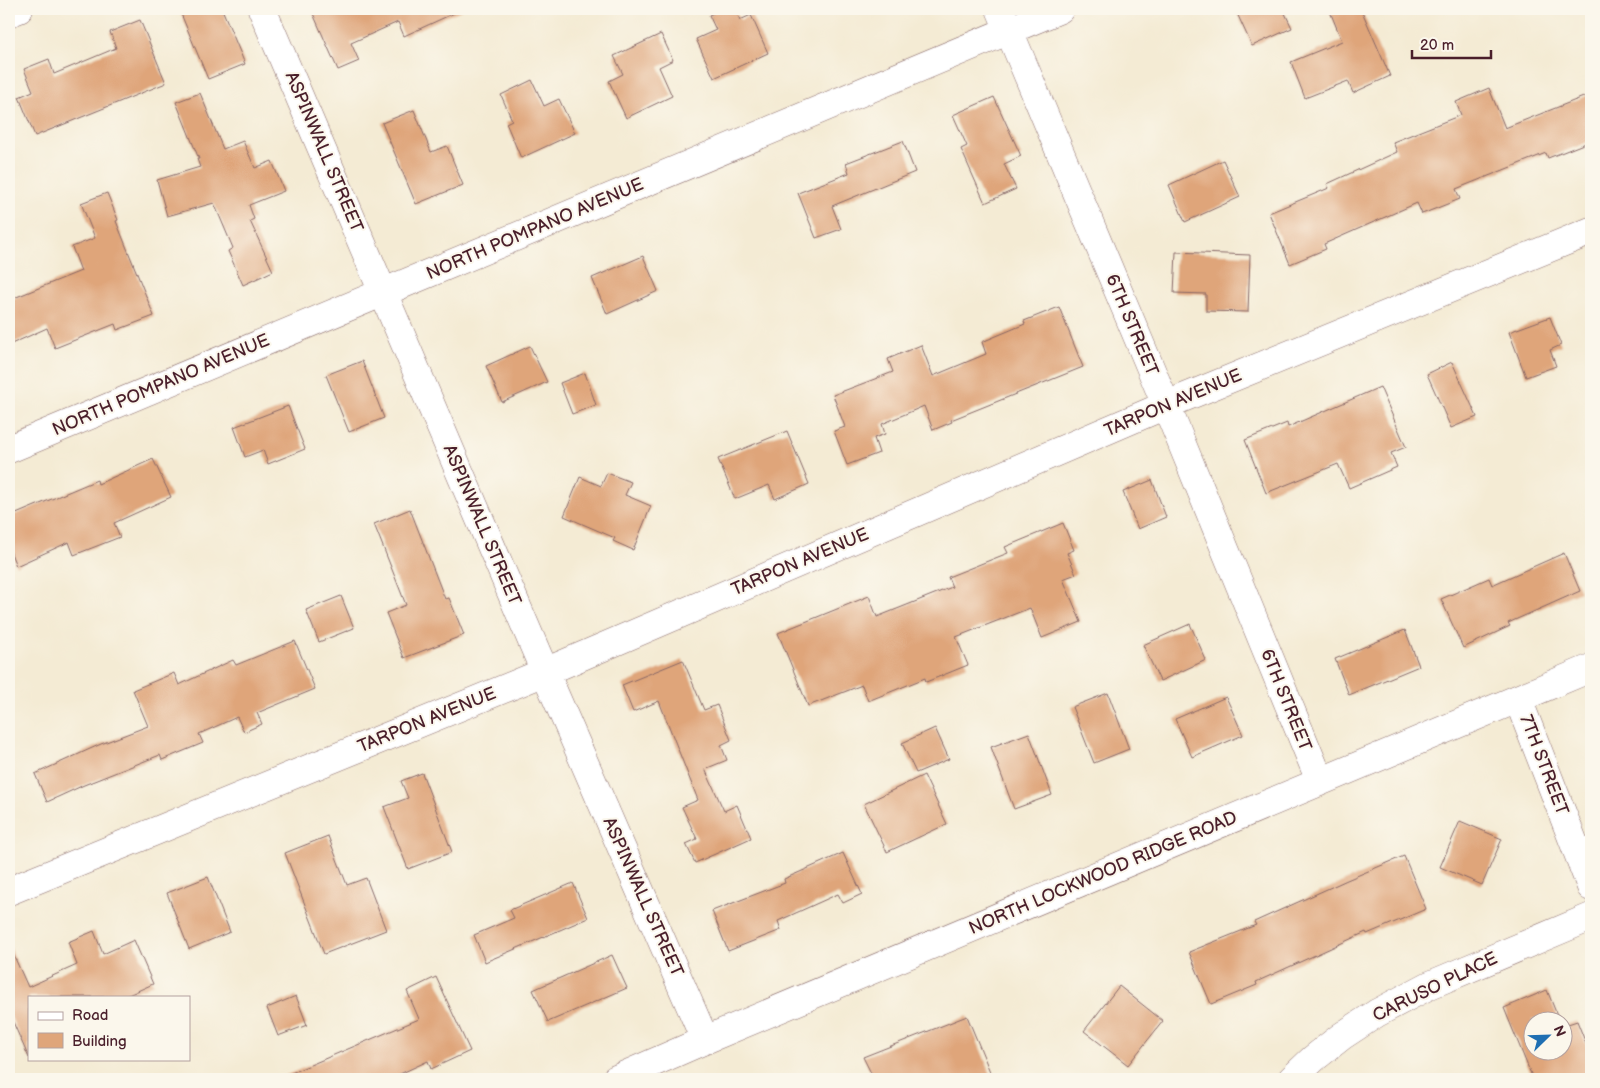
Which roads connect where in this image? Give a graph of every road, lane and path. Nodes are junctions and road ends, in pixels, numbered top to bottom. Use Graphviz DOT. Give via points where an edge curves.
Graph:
graph roads {
  1 [pos="19,9"];
  2 [pos="262,9"];
  3 [pos="1060,9"];
  4 [pos="9,13"];
  5 [pos="1004,19"];
  6 [pos="1591,231"];
  7 [pos="384,292"];
  8 [pos="1166,405"];
  9 [pos="9,449"];
  10 [pos="1591,668"];
  11 [pos="545,672"];
  12 [pos="1518,699"];
  13 [pos="1320,781"];
  14 [pos="1591,887"];
  15 [pos="9,892"];
  16 [pos="1591,917"];
  17 [pos="705,1040"];
  18 [pos="616,1079"];
  19 [pos="1292,1079"];
  1 -- 4 [label="street"];
  2 -- 7 [label="street, ASPINWALL STREET"];
  3 -- 5 [label="street, NORTH POMPANO AVENUE"];
  5 -- 7 [label="street, NORTH POMPANO AVENUE"];
  5 -- 8 [label="street, 6TH STREET"];
  6 -- 8 [label="street, TARPON AVENUE"];
  7 -- 9 [label="street, NORTH POMPANO AVENUE"];
  7 -- 11 [label="street, ASPINWALL STREET"];
  8 -- 11 [label="street, TARPON AVENUE"];
  8 -- 13 [label="street, 6TH STREET"];
  10 -- 12 [label="street, NORTH LOCKWOOD RIDGE ROAD"];
  11 -- 15 [label="street, TARPON AVENUE"];
  11 -- 17 [label="street, ASPINWALL STREET"];
  12 -- 13 [label="street, NORTH LOCKWOOD RIDGE ROAD"];
  12 -- 14 [label="street, 7TH STREET"];
  13 -- 17 [label="street, NORTH LOCKWOOD RIDGE ROAD"];
  16 -- 19 [label="street, CARUSO PLACE" via="1430,985 1377,1013 1335,1041"];
  17 -- 18 [label="street, NORTH LOCKWOOD RIDGE ROAD"];
}
